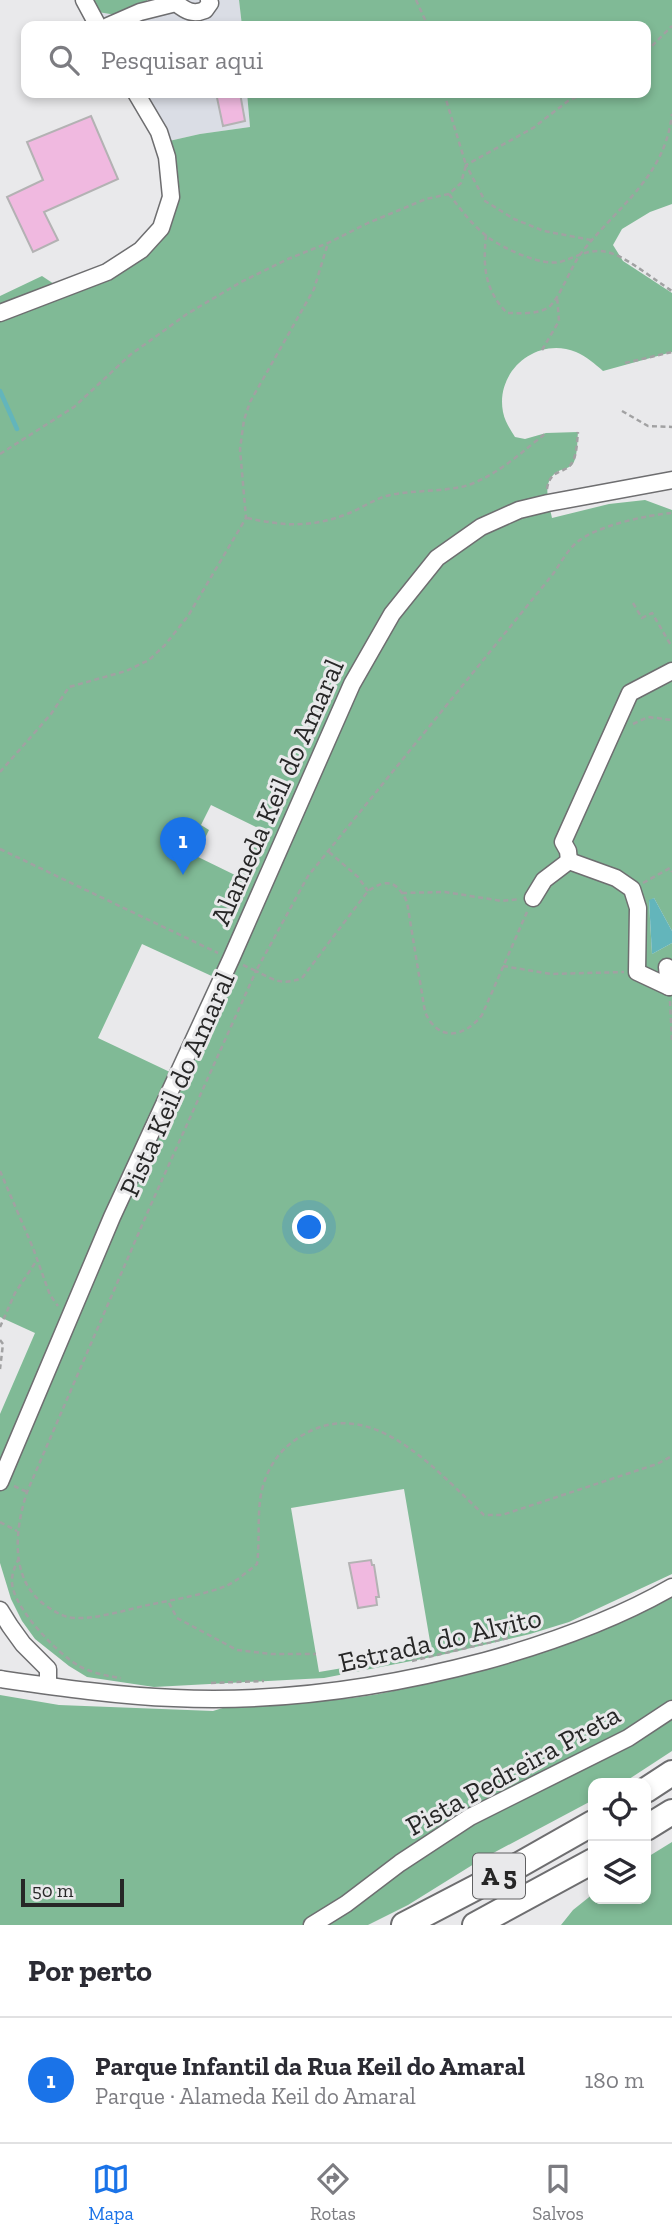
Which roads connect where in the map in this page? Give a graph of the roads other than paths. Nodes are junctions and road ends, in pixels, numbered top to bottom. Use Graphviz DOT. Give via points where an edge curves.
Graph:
graph roads {
  1 [pos="83,0"];
  2 [pos="209,0"];
  3 [pos="177,1"];
  4 [pos="95,21"];
  5 [pos="119,21"];
  6 [pos="139,98"];
  7 [pos="0,313"];
  8 [pos="672,480"];
  9 [pos="672,671"];
  10 [pos="569,861"];
  11 [pos="533,898"];
  12 [pos="667,967"];
  13 [pos="0,1482"];
  14 [pos="672,1587"];
  15 [pos="0,1609"];
  16 [pos="0,1679"];
  17 [pos="48,1685"];
  18 [pos="672,1709"];
  19 [pos="672,1773"];
  20 [pos="651,1787"];
  21 [pos="672,1812"];
  22 [pos="651,1825"];
  23 [pos="588,1826"];
  24 [pos="588,1864"];
  25 [pos="312,1925"];
  26 [pos="404,1925"];
  27 [pos="475,1925"];
  1 -- 4 [label="street"];
  2 -- 3 [label="street" via="198,13 187,12"];
  3 -- 5 [label="street"];
  6 -- 7 [label="street" via="159,132 167,157 171,197 161,228 141,250 107,272"];
  8 -- 13 [label="street, Alameda Keil do Amaral" via="548,503 500,518 437,558 392,614 352,684 67,1321"];
  9 -- 10 [label="street" via="630,693 563,842"];
  10 -- 11 [label="street" via="544,880"];
  10 -- 12 [label="street" via="616,878 632,889 638,908 637,972 669,987"];
  14 -- 17 [label="street, Estrada do Alvito" via="564,1637 405,1681 282,1696 182,1698"];
  15 -- 17 [label="street" via="23,1644 48,1668"];
  16 -- 17 [label="street, Estrada do Alvito"];
  18 -- 25 [label="street, Pista Pedreira Preta" via="628,1738 470,1817"];
  19 -- 20 [label="highway"];
  21 -- 22 [label="highway"];
  23 -- 26 [label="highway, A 5"];
  24 -- 27 [label="highway, A 5"];
}
